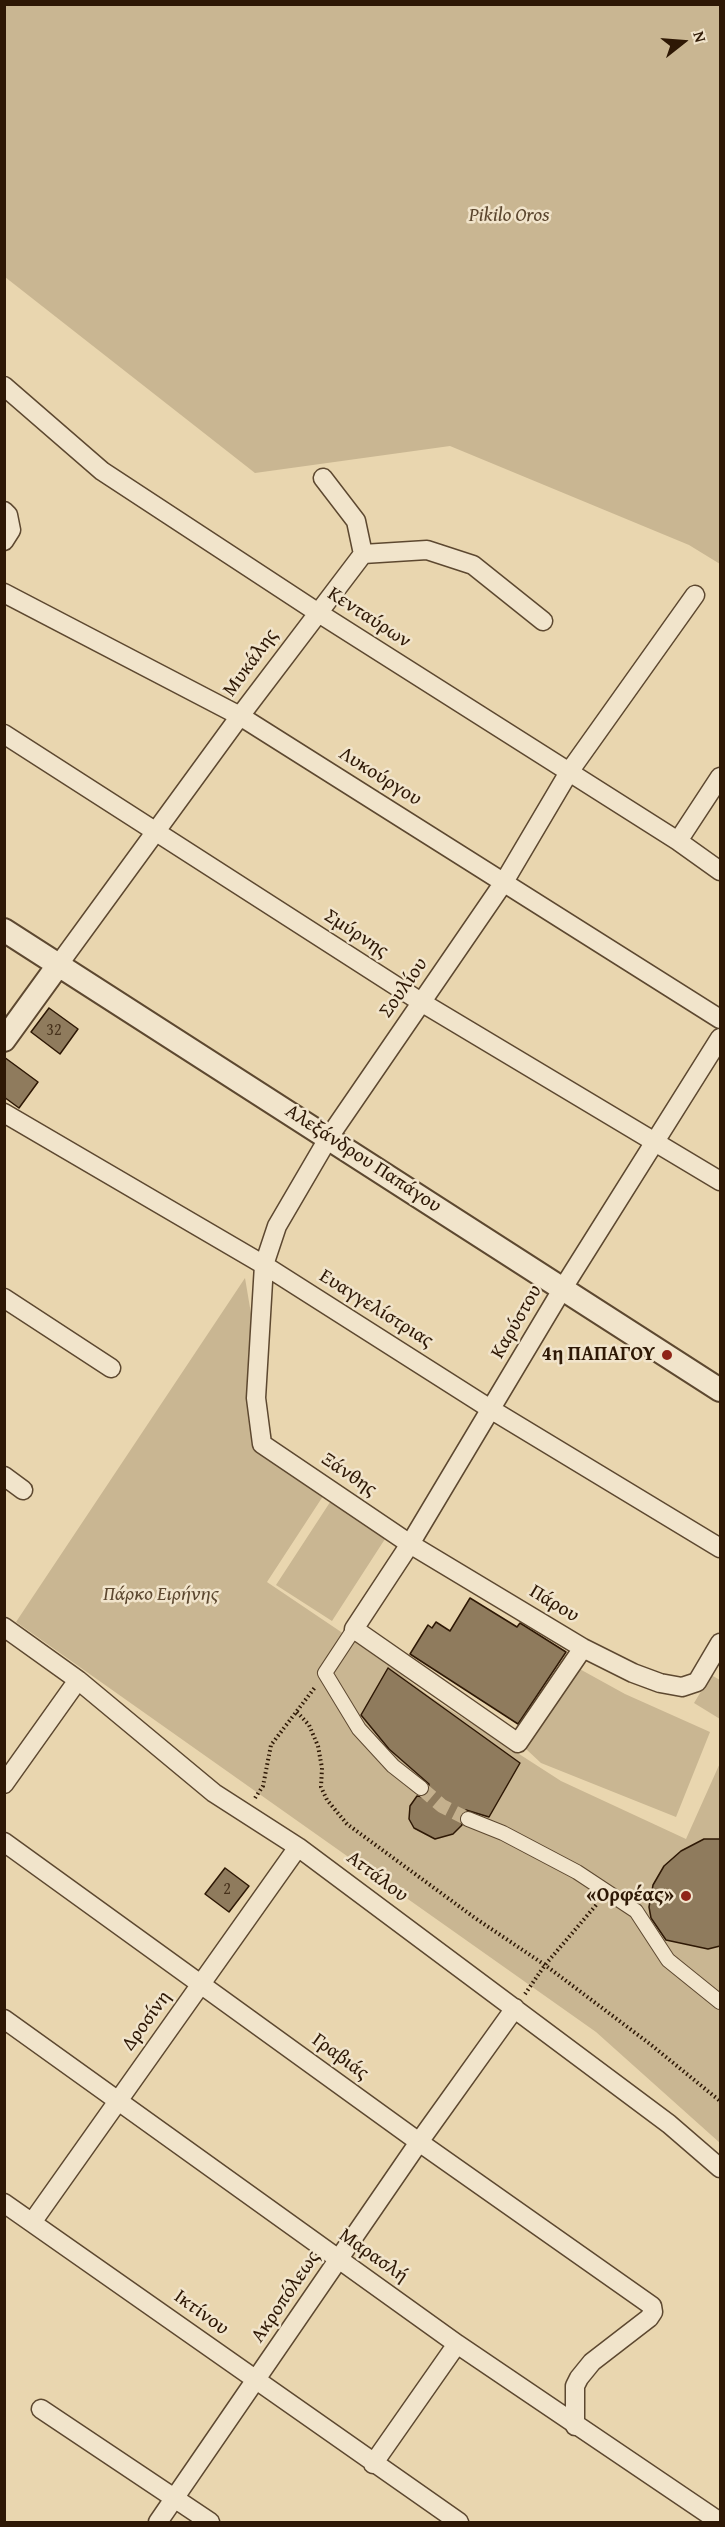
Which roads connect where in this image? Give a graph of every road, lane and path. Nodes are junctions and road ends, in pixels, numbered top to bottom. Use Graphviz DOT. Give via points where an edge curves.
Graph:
graph roads {
  1 [pos="4,386"];
  2 [pos="323,478"];
  3 [pos="4,511"];
  4 [pos="4,541"];
  5 [pos="363,554"];
  6 [pos="4,593"];
  7 [pos="695,595"];
  8 [pos="317,612"];
  9 [pos="543,621"];
  10 [pos="240,716"];
  11 [pos="4,734"];
  12 [pos="569,772"];
  13 [pos="720,777"];
  14 [pos="155,831"];
  15 [pos="678,841"];
  16 [pos="720,871"];
  17 [pos="504,882"];
  18 [pos="4,930"];
  19 [pos="59,964"];
  20 [pos="421,1002"];
  21 [pos="720,1019"];
  22 [pos="720,1038"];
  23 [pos="4,1040"];
  24 [pos="4,1113"];
  25 [pos="328,1137"];
  26 [pos="654,1141"];
  27 [pos="720,1181"];
  28 [pos="264,1265"];
  29 [pos="563,1288"];
  30 [pos="4,1298"];
  31 [pos="111,1368"];
  32 [pos="720,1390"];
  33 [pos="492,1410"];
  34 [pos="262,1444"];
  35 [pos="4,1476"];
  36 [pos="23,1490"];
  37 [pos="410,1544"];
  38 [pos="720,1548"];
  39 [pos="4,1627"];
  40 [pos="354,1629"];
  41 [pos="720,1643"];
  42 [pos="583,1648"];
  43 [pos="325,1673"];
  44 [pos="78,1680"];
  45 [pos="297,1712"];
  46 [pos="4,1784"];
  47 [pos="421,1788"];
  48 [pos="244,1813"];
  49 [pos="468,1819"];
  50 [pos="4,1842"];
  51 [pos="298,1847"];
  52 [pos="607,1892"];
  53 [pos="545,1965"];
  54 [pos="201,1985"];
  55 [pos="720,2002"];
  56 [pos="515,2008"];
  57 [pos="4,2019"];
  58 [pos="118,2101"];
  59 [pos="720,2101"];
  60 [pos="420,2142"];
  61 [pos="720,2168"];
  62 [pos="4,2203"];
  63 [pos="33,2221"];
  64 [pos="338,2259"];
  65 [pos="457,2344"];
  66 [pos="257,2381"];
  67 [pos="41,2409"];
  68 [pos="575,2426"];
  69 [pos="373,2464"];
  70 [pos="173,2497"];
  71 [pos="158,2523"];
  72 [pos="210,2523"];
  73 [pos="459,2523"];
  74 [pos="720,2523"];
  1 -- 8 [label="street, Κενταύρων" via="102,471"];
  2 -- 5 [label="street" via="356,521"];
  3 -- 4 [label="street" via="11,530"];
  5 -- 8 [label="street, Μυκάλης"];
  5 -- 9 [label="street" via="427,549 473,565"];
  6 -- 10 [label="street, Λυκούργου"];
  7 -- 12 [label="street, Σουλίου"];
  8 -- 10 [label="street, Μυκάλης"];
  8 -- 12 [label="street, Κενταύρων"];
  10 -- 14 [label="street, Μυκάλης"];
  10 -- 17 [label="street, Λυκούργου"];
  11 -- 14 [label="street, Σμύρνης"];
  12 -- 15 [label="street, Κενταύρων"];
  12 -- 17 [label="street, Σουλίου"];
  13 -- 15 [label="street"];
  14 -- 19 [label="street, Μυκάλης"];
  14 -- 20 [label="street, Σμύρνης"];
  15 -- 16 [label="street, Κενταύρων"];
  17 -- 20 [label="street, Σουλίου"];
  17 -- 21 [label="street, Λυκούργου"];
  18 -- 19 [label="street, Αλεξάνδρου Παπάγου"];
  19 -- 23 [label="street"];
  19 -- 25 [label="street, Αλεξάνδρου Παπάγου"];
  20 -- 25 [label="street, Σουλίου"];
  20 -- 26 [label="street, Σμύρνης"];
  22 -- 26 [label="street, Καρύστου"];
  24 -- 28 [label="street, Ευαγγελίστριας"];
  25 -- 28 [label="street, Σουλίου" via="278,1226"];
  25 -- 29 [label="street, Αλεξάνδρου Παπάγου"];
  26 -- 27 [label="street, Σμύρνης"];
  26 -- 29 [label="street, Καρύστου"];
  28 -- 33 [label="street, Ευαγγελίστριας"];
  28 -- 34 [label="street, Σουλίου" via="256,1398"];
  29 -- 32 [label="street, Αλεξάνδρου Παπάγου"];
  29 -- 33 [label="street, Καρύστου"];
  30 -- 31 [label="street"];
  33 -- 37 [label="street, Καρύστου"];
  33 -- 38 [label="street, Ευαγγελίστριας"];
  34 -- 37 [label="street, Ξάνθης"];
  35 -- 36 [label="street"];
  37 -- 40 [label="street, Καρύστου"];
  37 -- 42 [label="street, Πάρου"];
  39 -- 44 [label="street, Αττάλου"];
  40 -- 42 [label="street" via="518,1743"];
  40 -- 43 [label="street"];
  41 -- 42 [label="street, Πάρου" via="697,1682 682,1687 633,1673"];
  43 -- 45 [label="path"];
  43 -- 47 [label="street" via="359,1729 393,1766"];
  44 -- 46 [label="street"];
  44 -- 48 [label="street, Αττάλου" via="180,1766"];
  45 -- 48 [label="path" via="271,1745 263,1786"];
  45 -- 53 [label="path" via="309,1725 318,1746 321,1787 347,1824"];
  48 -- 51 [label="street, Αττάλου"];
  49 -- 52 [label="street" via="503,1833"];
  50 -- 54 [label="street, Γραβιάς"];
  51 -- 54 [label="street, Δροσίνη"];
  51 -- 56 [label="street, Αττάλου"];
  52 -- 53 [label="path"];
  52 -- 55 [label="street" via="636,1911 668,1960"];
  53 -- 56 [label="path"];
  53 -- 59 [label="path"];
  54 -- 58 [label="street, Δροσίνη"];
  54 -- 60 [label="street, Γραβιάς"];
  56 -- 60 [label="street, Ακροπόλεως"];
  56 -- 61 [label="street, Αττάλου" via="669,2124"];
  57 -- 58 [label="street, Μαρασλή"];
  58 -- 63 [label="street, Δροσίνη"];
  58 -- 64 [label="street, Μαρασλή"];
  60 -- 64 [label="street, Ακροπόλεως"];
  60 -- 68 [label="street, Γραβιάς" via="652,2306 650,2318 592,2362 579,2378 575,2386"];
  62 -- 63 [label="street, Ικτίνου"];
  63 -- 66 [label="street, Ικτίνου"];
  64 -- 65 [label="street, Μαρασλή"];
  64 -- 66 [label="street, Ακροπόλεως"];
  65 -- 68 [label="street, Μαρασλή"];
  65 -- 69 [label="street"];
  66 -- 69 [label="street, Ικτίνου"];
  66 -- 70 [label="street, Ακροπόλεως"];
  67 -- 70 [label="street"];
  68 -- 74 [label="street, Μαρασλή"];
  69 -- 73 [label="street, Ικτίνου"];
  70 -- 71 [label="street, Ακροπόλεως"];
  70 -- 72 [label="street"];
}
